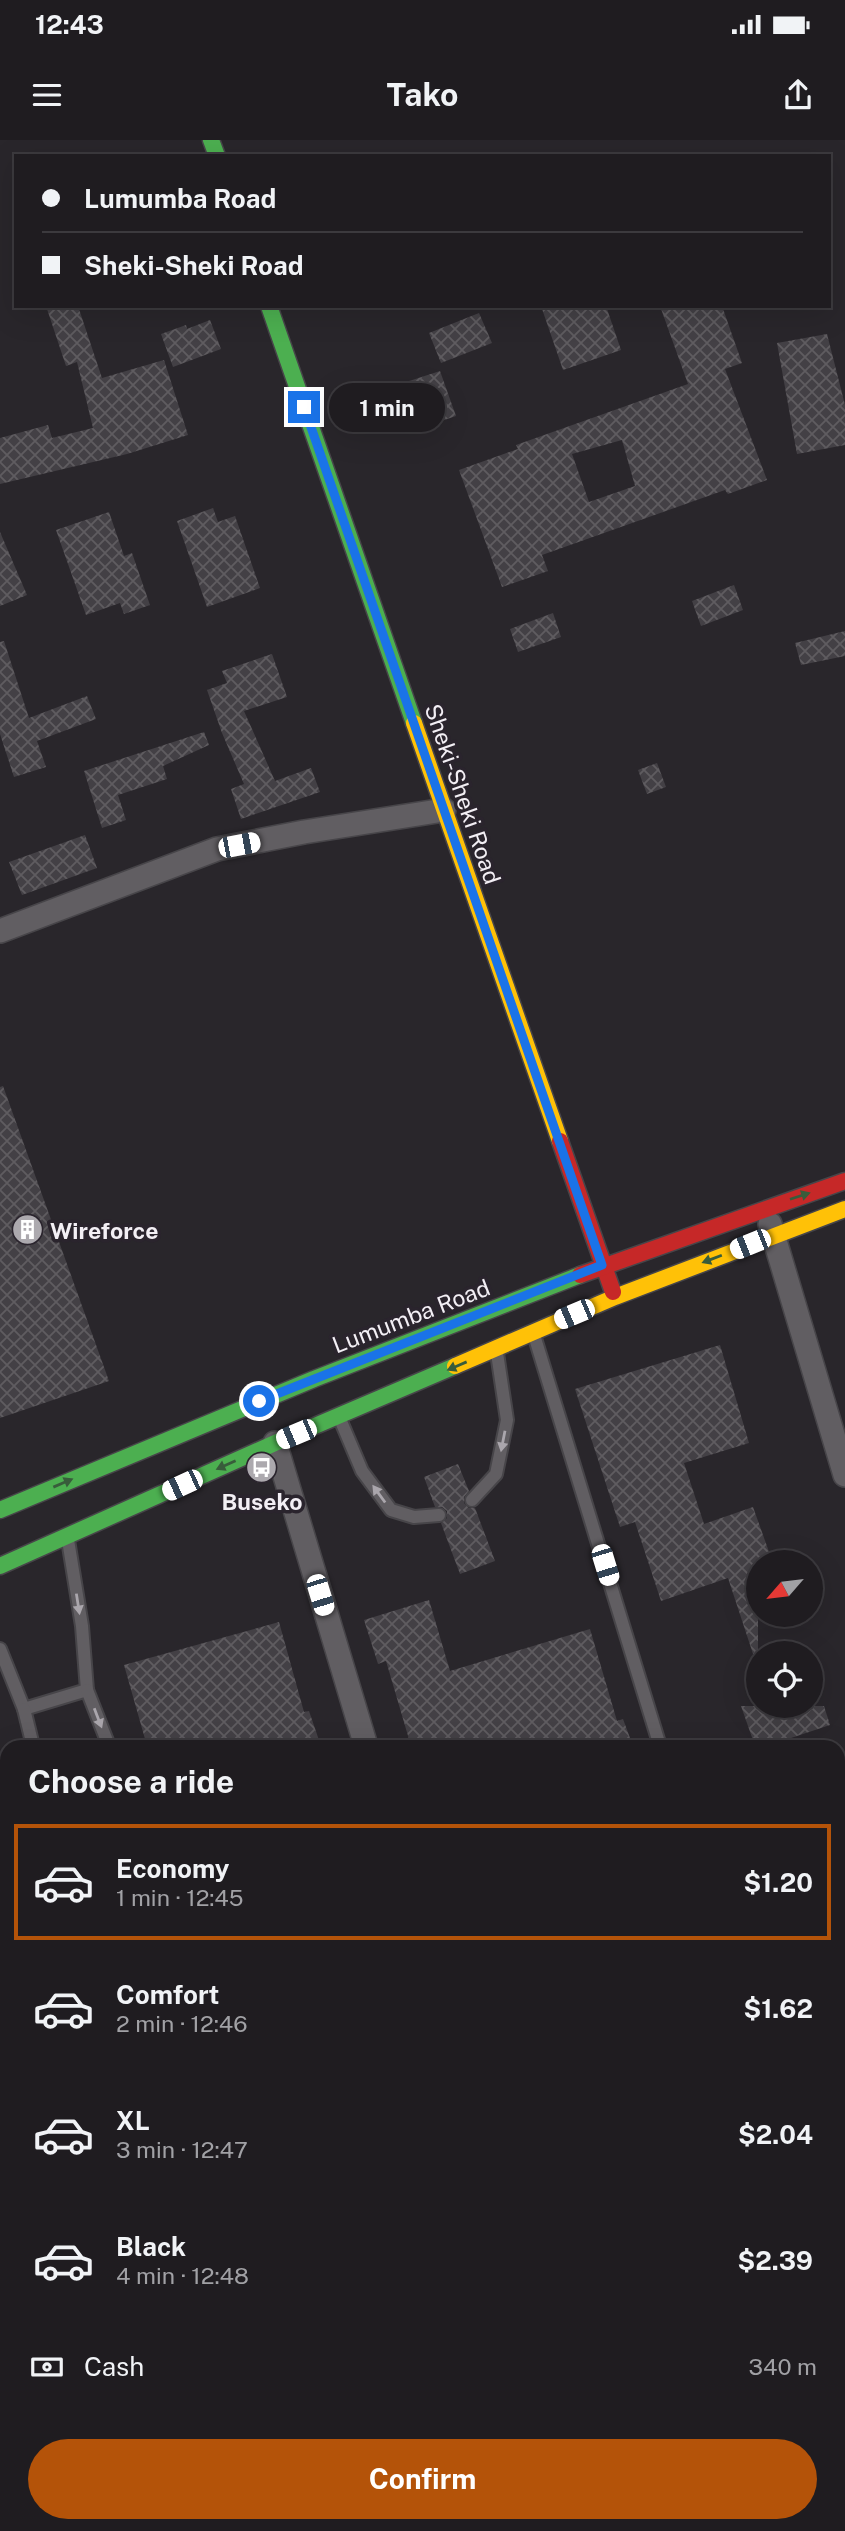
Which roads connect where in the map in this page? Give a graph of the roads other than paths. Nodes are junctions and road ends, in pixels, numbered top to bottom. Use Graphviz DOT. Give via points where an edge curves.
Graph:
graph roads {
  1 [pos="270,308"];
  2 [pos="444,810"];
  3 [pos="0,931"];
  4 [pos="845,1181"];
  5 [pos="765,1208"];
  6 [pos="845,1209"];
  7 [pos="773,1235"];
  8 [pos="602,1265"];
  9 [pos="615,1297"];
  10 [pos="533,1332"];
  11 [pos="496,1349"];
  12 [pos="339,1416"];
  13 [pos="839,1432"];
  14 [pos="275,1443"];
  15 [pos="845,1475"];
  16 [pos="472,1500"];
  17 [pos="0,1510"];
  18 [pos="439,1515"];
  19 [pos="67,1536"];
  20 [pos="0,1566"];
  21 [pos="0,1649"];
  22 [pos="87,1690"];
  23 [pos="24,1709"];
  24 [pos="32,1740"];
  25 [pos="107,1740"];
  26 [pos="364,1740"];
  27 [pos="658,1740"];
  1 -- 2 [label="main road, Sheki-Sheki Road"];
  2 -- 3 [label="street" via="217,849"];
  2 -- 8 [label="main road, Sheki-Sheki Road"];
  5 -- 4 [label="main road, Lumumba Road, one-way"];
  5 -- 7 [label="street"];
  5 -- 8 [label="main road, Lumumba Road"];
  6 -- 7 [label="main road"];
  7 -- 9 [label="main road, one-way"];
  7 -- 13 [label="street"];
  8 -- 9 [label="main road, Sheki-Sheki Road"];
  17 -- 8 [label="main road, Lumumba Road, one-way" via="199,1425"];
  9 -- 10 [label="main road"];
  10 -- 11 [label="main road"];
  10 -- 27 [label="lane"];
  11 -- 12 [label="main road, one-way"];
  11 -- 16 [label="lane, one-way" via="507,1420 496,1474"];
  12 -- 14 [label="main road"];
  18 -- 12 [label="lane, one-way" via="414,1517 391,1510 362,1471"];
  13 -- 15 [label="street"];
  14 -- 19 [label="main road, one-way"];
  14 -- 26 [label="street"];
  19 -- 20 [label="main road"];
  19 -- 22 [label="lane, one-way"];
  21 -- 23 [label="lane"];
  22 -- 23 [label="lane"];
  22 -- 25 [label="lane, one-way"];
  23 -- 24 [label="lane"];
}
